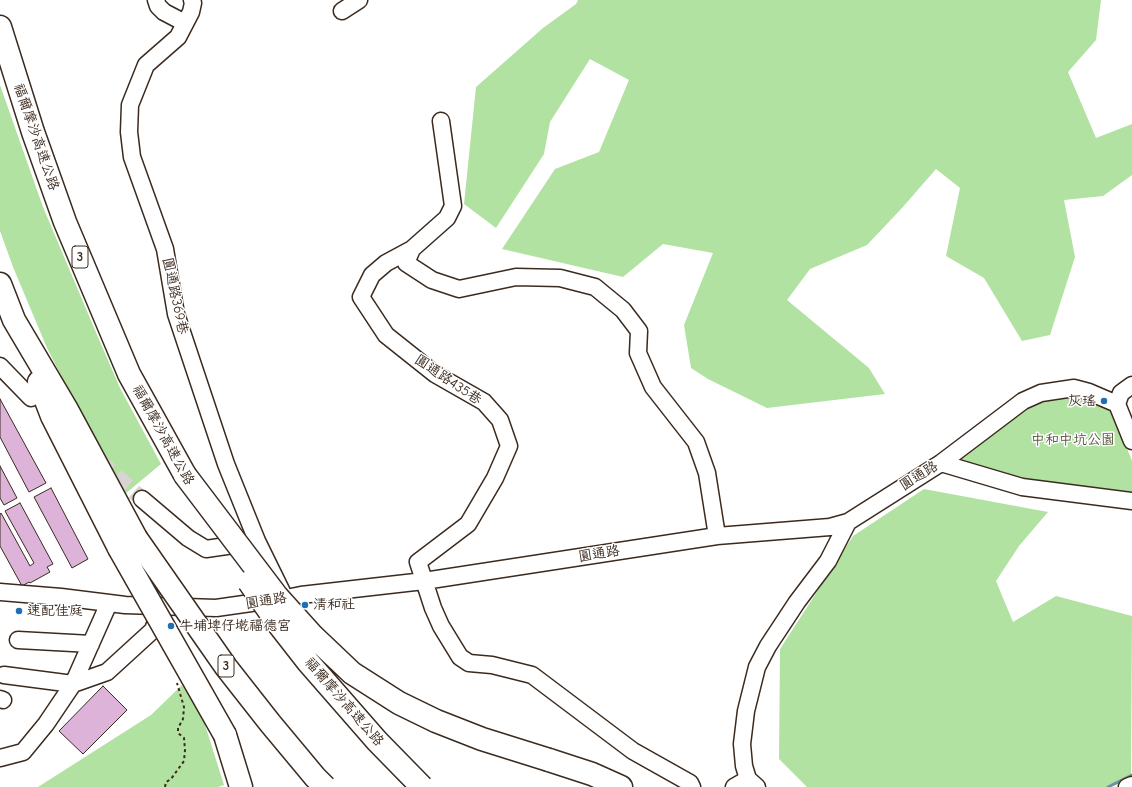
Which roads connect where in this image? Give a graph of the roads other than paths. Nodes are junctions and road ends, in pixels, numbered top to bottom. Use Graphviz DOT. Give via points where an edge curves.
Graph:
graph roads {
  1 [pos="156,0"];
  2 [pos="359,0"];
  3 [pos="193,1"];
  4 [pos="342,11"];
  5 [pos="185,23"];
  6 [pos="0,27"];
  7 [pos="441,122"];
  8 [pos="412,249"];
  9 [pos="0,284"];
  10 [pos="0,366"];
  11 [pos="1132,385"];
  12 [pos="31,398"];
  13 [pos="1111,402"];
  14 [pos="1132,441"];
  15 [pos="941,463"];
  16 [pos="185,475"];
  17 [pos="142,499"];
  18 [pos="1132,501"];
  19 [pos="848,522"];
  20 [pos="717,536"];
  21 [pos="257,541"];
  22 [pos="128,543"];
  23 [pos="424,581"];
  24 [pos="0,592"];
  25 [pos="286,598"];
  26 [pos="109,603"];
  27 [pos="162,606"];
  28 [pos="18,640"];
  29 [pos="91,644"];
  30 [pos="4,675"];
  31 [pos="73,684"];
  32 [pos="3,755"];
  33 [pos="753,783"];
  34 [pos="1132,785"];
  35 [pos="241,787"];
  36 [pos="326,787"];
  37 [pos="422,787"];
  38 [pos="621,787"];
  39 [pos="692,787"];
  40 [pos="734,787"];
  41 [pos="1128,787"];
  1 -- 5 [label="street" via="164,12"];
  2 -- 4 [label="street"];
  3 -- 5 [label="street, 圓通路369巷"];
  5 -- 21 [label="street, 圓通路369巷" via="178,37 146,66 130,105 129,132 132,157 165,249 176,314 226,464"];
  6 -- 16 [label="highway, 福爾摩沙高速公路 / 3" via="65,222 129,374"];
  7 -- 8 [label="street" via="454,206 447,218"];
  8 -- 20 [label="street" via="406,263 432,280 459,289 516,277 560,278 595,287 624,310 639,331 638,353 653,387 696,442 707,473"];
  8 -- 23 [label="street, 圓通路435巷" via="386,263 372,275 361,297 386,335 435,374 484,402 500,420 509,446 495,478 468,524 418,562"];
  9 -- 22 [label="highway" via="52,416"];
  10 -- 12 [label="street"];
  11 -- 13 [label="street"];
  13 -- 14 [label="street"];
  13 -- 15 [label="street, 圓通路" via="1074,388 1041,393 1023,400"];
  15 -- 18 [label="street" via="1022,487"];
  15 -- 19 [label="street, 圓通路"];
  16 -- 37 [label="highway, 福爾摩沙高速公路 / 3, bridge" via="243,572 276,621 377,741"];
  16 -- 38 [label="highway, bridge" via="276,595 313,636 352,673 399,703 436,721 482,739 592,774"];
  17 -- 21 [label="street" via="188,538 206,548"];
  19 -- 20 [label="street, 圓通路" via="830,527"];
  19 -- 33 [label="street" via="828,561 768,646 758,667 748,704 742,744 744,766"];
  20 -- 23 [label="street, 圓通路"];
  21 -- 25 [label="street, 圓通路369巷"];
  22 -- 35 [label="highway, bridge" via="225,736"];
  22 -- 36 [label="highway, 3, bridge" via="270,723"];
  23 -- 25 [label="street, 圓通路"];
  23 -- 39 [label="street" via="432,608 460,657 469,663 492,665 532,675 633,751 690,783"];
  24 -- 26 [label="street, 圓通路"];
  25 -- 27 [label="street, 圓通路" via="216,608"];
  26 -- 27 [label="street, 圓通路"];
  26 -- 29 [label="street"];
  27 -- 31 [label="street" via="153,630 107,672"];
  28 -- 29 [label="street"];
  29 -- 31 [label="street"];
  30 -- 31 [label="street"];
  31 -- 32 [label="street" via="23,752"];
  33 -- 40 [label="street"];
  34 -- 41 [label="street"];
}
